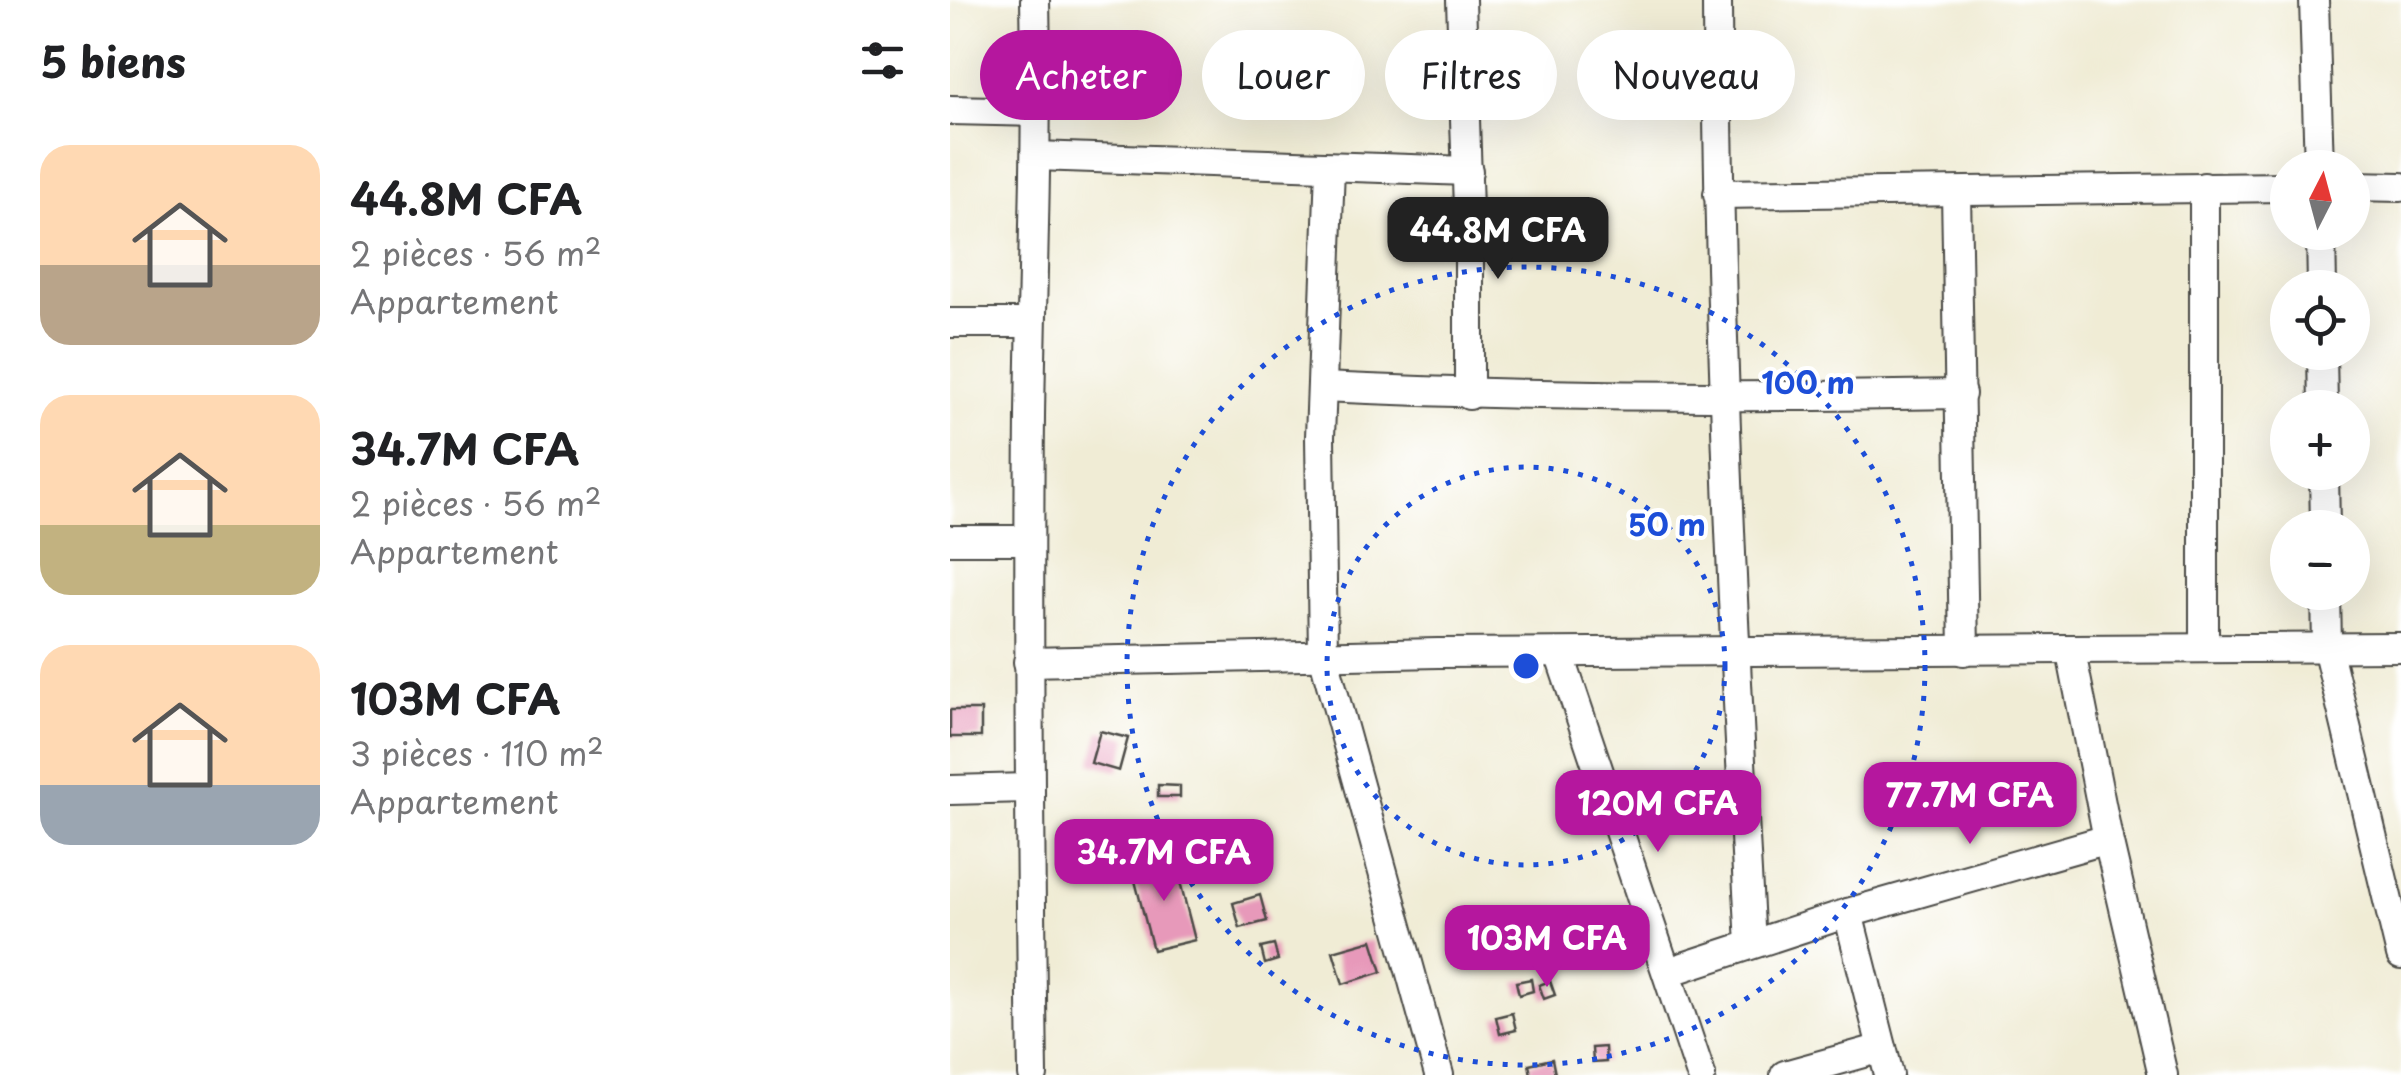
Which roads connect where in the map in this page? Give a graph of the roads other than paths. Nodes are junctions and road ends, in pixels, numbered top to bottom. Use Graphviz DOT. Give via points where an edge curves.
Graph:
graph roads {
  1 [pos="1035,0"];
  2 [pos="1461,0"];
  3 [pos="1717,0"];
  4 [pos="2314,0"];
  5 [pos="1036,30"];
  6 [pos="950,110"];
  7 [pos="980,111"];
  8 [pos="1038,120"];
  9 [pos="2319,150"];
  10 [pos="1036,156"];
  11 [pos="1330,168"];
  12 [pos="1468,171"];
  13 [pos="2370,186"];
  14 [pos="2401,186"];
  15 [pos="2270,187"];
  16 [pos="2204,188"];
  17 [pos="1956,192"];
  18 [pos="1718,194"];
  19 [pos="1031,322"];
  20 [pos="950,323"];
  21 [pos="1322,387"];
  22 [pos="1960,394"];
  23 [pos="1469,395"];
  24 [pos="1724,398"];
  25 [pos="950,540"];
  26 [pos="1029,540"];
  27 [pos="2326,610"];
  28 [pos="2401,647"];
  29 [pos="2204,648"];
  30 [pos="2327,648"];
  31 [pos="1964,651"];
  32 [pos="2071,652"];
  33 [pos="1560,653"];
  34 [pos="1734,653"];
  35 [pos="1323,655"];
  36 [pos="1028,662"];
  37 [pos="1028,788"];
  38 [pos="950,790"];
  39 [pos="2108,839"];
  40 [pos="1848,913"];
  41 [pos="1751,944"];
  42 [pos="2401,955"];
  43 [pos="1668,972"];
  44 [pos="1886,1061"];
  45 [pos="1032,1075"];
  46 [pos="1439,1075"];
  47 [pos="1702,1075"];
  48 [pos="1784,1075"];
  49 [pos="2163,1075"];
  1 -- 5 [label="street"];
  2 -- 12 [label="street"];
  3 -- 18 [label="street"];
  4 -- 9 [label="street"];
  6 -- 7 [label="street"];
  8 -- 10 [label="street"];
  10 -- 11 [label="street"];
  10 -- 19 [label="street"];
  11 -- 12 [label="street"];
  11 -- 21 [label="street"];
  12 -- 23 [label="street"];
  13 -- 14 [label="street"];
  15 -- 16 [label="street"];
  16 -- 17 [label="street"];
  16 -- 29 [label="street"];
  17 -- 18 [label="street"];
  17 -- 22 [label="street"];
  18 -- 24 [label="street"];
  19 -- 20 [label="street"];
  19 -- 26 [label="street"];
  21 -- 23 [label="street"];
  21 -- 35 [label="street"];
  22 -- 24 [label="street"];
  22 -- 31 [label="street"];
  23 -- 24 [label="street"];
  24 -- 34 [label="street"];
  25 -- 26 [label="street"];
  26 -- 36 [label="street"];
  27 -- 30 [label="street"];
  28 -- 30 [label="street"];
  29 -- 30 [label="street"];
  29 -- 32 [label="street"];
  30 -- 42 [label="street"];
  31 -- 32 [label="street"];
  31 -- 34 [label="street"];
  32 -- 39 [label="street"];
  33 -- 34 [label="street"];
  33 -- 35 [label="street"];
  33 -- 43 [label="street"];
  34 -- 41 [label="street"];
  35 -- 36 [label="street"];
  35 -- 46 [label="street"];
  36 -- 37 [label="street"];
  37 -- 38 [label="street"];
  37 -- 45 [label="street"];
  39 -- 40 [label="street"];
  39 -- 49 [label="street"];
  40 -- 41 [label="street"];
  40 -- 44 [label="street"];
  41 -- 43 [label="street"];
  43 -- 47 [label="street"];
  44 -- 48 [label="street"];
}
